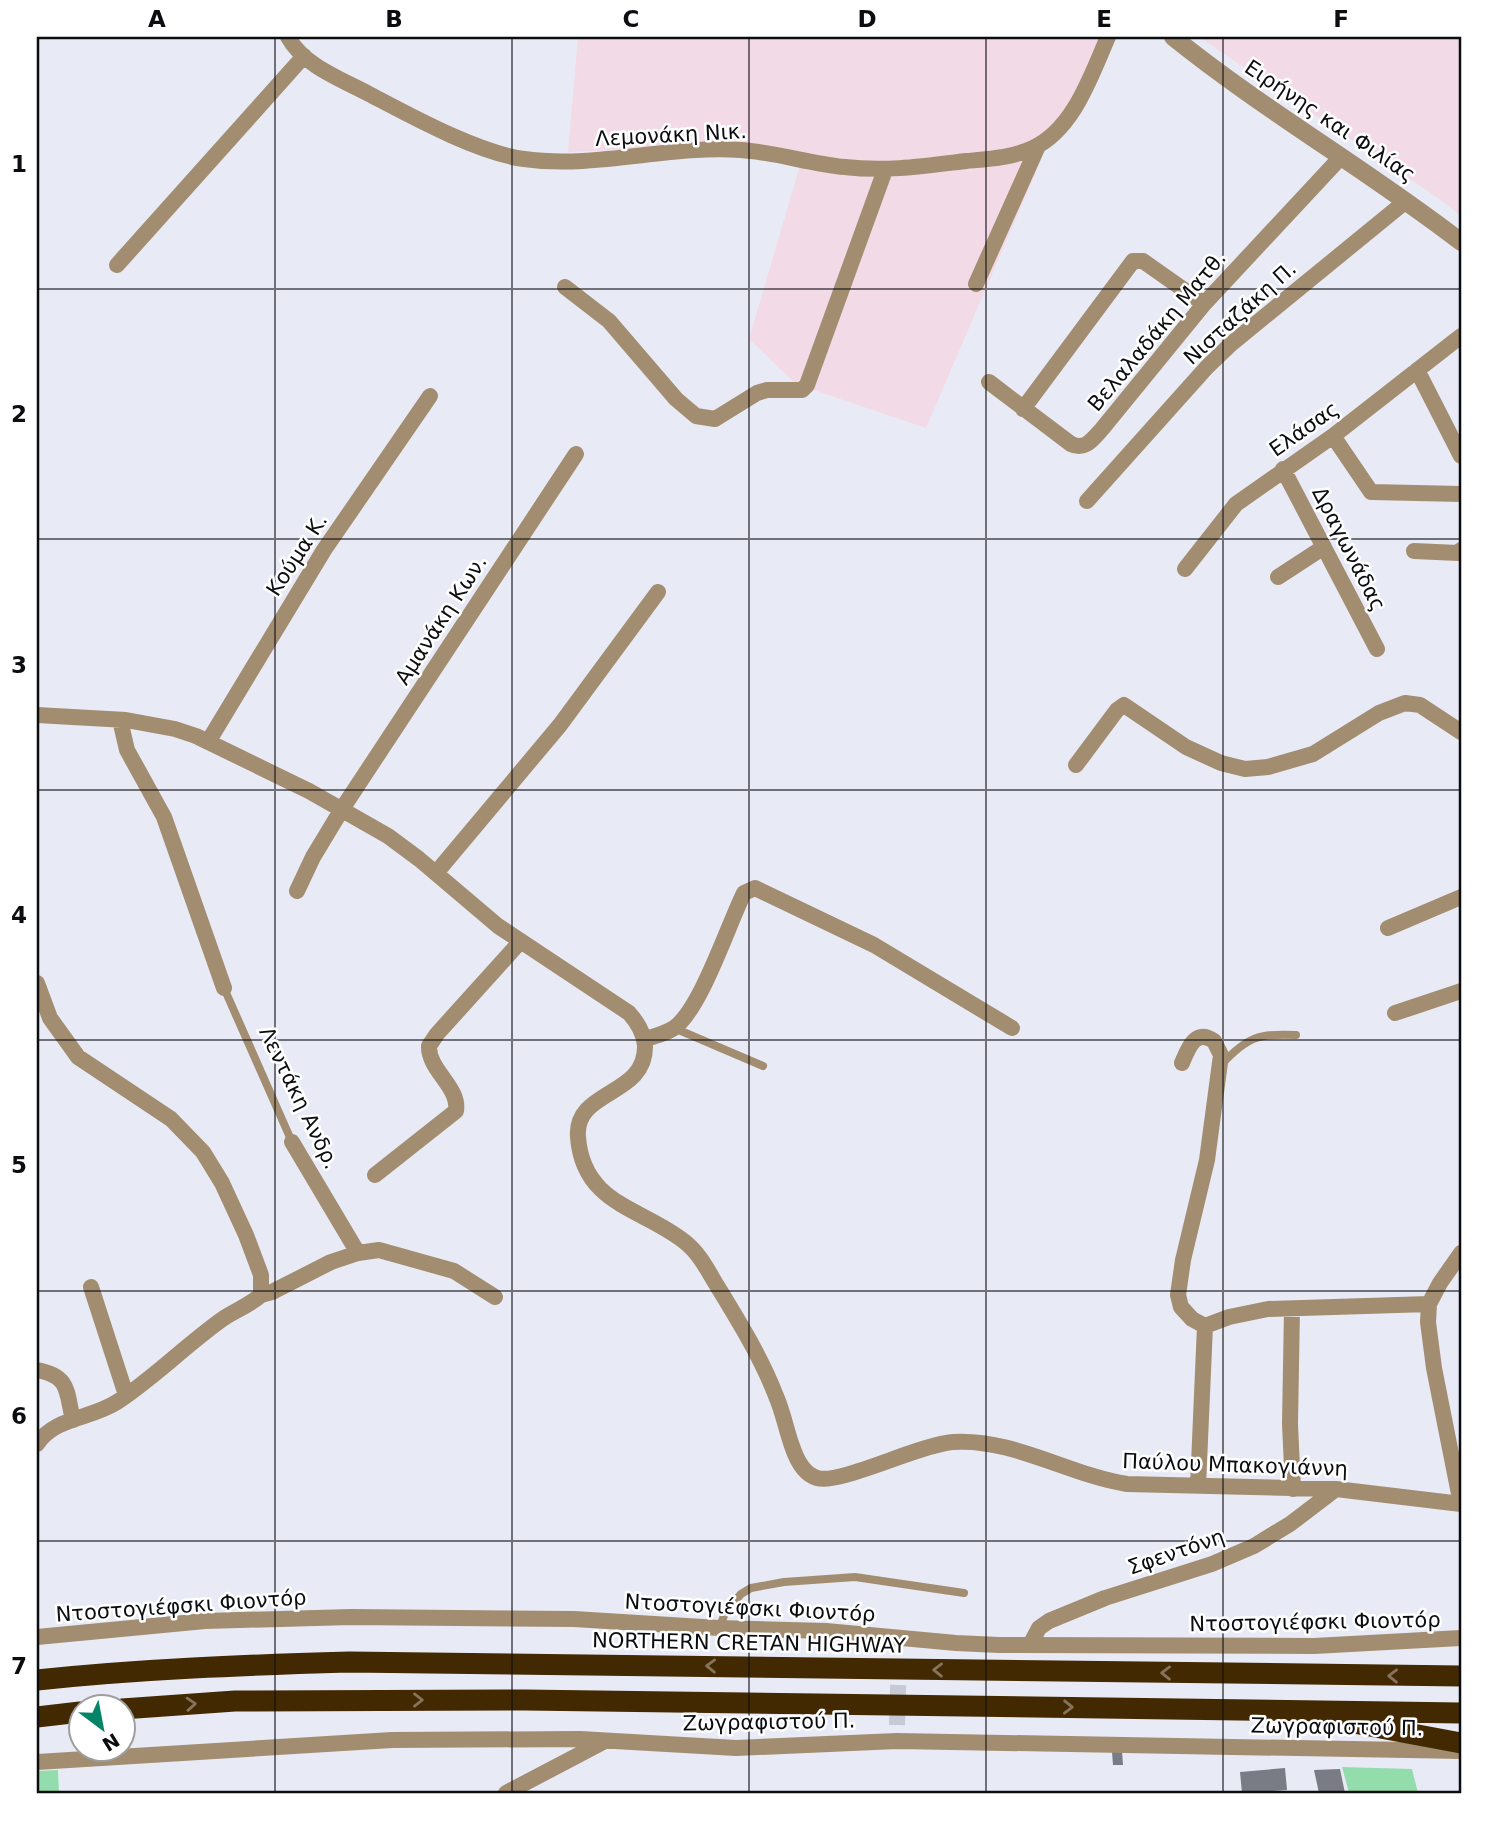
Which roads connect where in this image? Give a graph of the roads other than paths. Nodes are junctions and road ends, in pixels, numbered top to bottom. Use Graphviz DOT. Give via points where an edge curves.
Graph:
graph roads {
  1 [pos="288,37"];
  2 [pos="1108,37"];
  3 [pos="1173,37"];
  4 [pos="304,57"];
  5 [pos="1038,146"];
  6 [pos="1341,157"];
  7 [pos="885,170"];
  8 [pos="1406,201"];
  9 [pos="1461,242"];
  10 [pos="117,265"];
  11 [pos="976,284"];
  12 [pos="565,287"];
  13 [pos="1204,304"];
  14 [pos="1461,336"];
  15 [pos="1417,370"];
  16 [pos="989,382"];
  17 [pos="430,396"];
  18 [pos="1023,409"];
  19 [pos="1333,436"];
  20 [pos="576,454"];
  21 [pos="1461,456"];
  22 [pos="1283,469"];
  23 [pos="1461,494"];
  24 [pos="1087,501"];
  25 [pos="1324,547"];
  26 [pos="1461,550"];
  27 [pos="1414,551"];
  28 [pos="1185,569"];
  29 [pos="1278,577"];
  30 [pos="658,592"];
  31 [pos="1377,649"];
  32 [pos="37,715"];
  33 [pos="120,720"];
  34 [pos="1461,732"];
  35 [pos="208,742"];
  36 [pos="1076,765"];
  37 [pos="342,809"];
  38 [pos="436,873"];
  39 [pos="298,891"];
  40 [pos="1461,897"];
  41 [pos="1388,928"];
  42 [pos="520,942"];
  43 [pos="37,983"];
  44 [pos="224,988"];
  45 [pos="1461,991"];
  46 [pos="1395,1013"];
  47 [pos="674,1028"];
  48 [pos="1012,1028"];
  49 [pos="1296,1035"];
  50 [pos="644,1040"];
  51 [pos="1182,1063"];
  52 [pos="763,1066"];
  53 [pos="1219,1068"];
  54 [pos="292,1142"];
  55 [pos="375,1175"];
  56 [pos="358,1253"];
  57 [pos="1461,1253"];
  58 [pos="92,1287"];
  59 [pos="261,1295"];
  60 [pos="495,1297"];
  61 [pos="1429,1304"];
  62 [pos="1292,1309"];
  63 [pos="1205,1326"];
  64 [pos="37,1370"];
  65 [pos="126,1395"];
  66 [pos="73,1420"];
  67 [pos="37,1444"];
  68 [pos="1198,1486"];
  69 [pos="1293,1489"];
  70 [pos="1336,1489"];
  71 [pos="1461,1504"];
  72 [pos="964,1593"];
  73 [pos="719,1628"];
  74 [pos="37,1637"];
  75 [pos="1461,1638"];
  76 [pos="1030,1645"];
  77 [pos="1461,1676"];
  78 [pos="37,1680"];
  79 [pos="136,1708"];
  80 [pos="1331,1712"];
  81 [pos="1461,1713"];
  82 [pos="66,1714"];
  83 [pos="37,1717"];
  84 [pos="607,1740"];
  85 [pos="1461,1743"];
  86 [pos="1461,1751"];
  87 [pos="37,1762"];
  88 [pos="506,1793"];
  1 -- 4 [label="street, Λεμονάκη Νικ."];
  2 -- 5 [label="street, Λεμονάκη Νικ." via="1079,100 1060,127"];
  3 -- 6 [label="street, Ειρήνης και Φιλίας"];
  4 -- 7 [label="street, Λεμονάκη Νικ." via="395,108 510,157 566,162 733,149"];
  4 -- 10 [label="street"];
  5 -- 7 [label="street, Λεμονάκη Νικ." via="1008,156"];
  5 -- 11 [label="street"];
  6 -- 8 [label="street, Ειρήνης και Φιλίας"];
  6 -- 13 [label="street, Βελαλαδάκη Ματθ."];
  7 -- 12 [label="street" via="802,390 767,390 722,416 696,416 623,334"];
  8 -- 9 [label="street, Ειρήνης και Φιλίας"];
  8 -- 24 [label="street, Νισταζάκη Π." via="1231,344"];
  13 -- 18 [label="street, Βελαλαδάκη Ματθ." via="1086,445 1073,446"];
  13 -- 18 [label="street" via="1143,261 1133,261"];
  14 -- 15 [label="street, Ελάσας"];
  15 -- 19 [label="street, Ελάσας"];
  15 -- 21 [label="street"];
  16 -- 18 [label="street, Βελαλαδάκη Ματθ."];
  17 -- 35 [label="street, Κούμα Κ." via="324,550"];
  19 -- 22 [label="street, Ελάσας"];
  19 -- 23 [label="street" via="1371,492"];
  20 -- 37 [label="street, Αμανάκη Κων."];
  22 -- 25 [label="street, Δραγωνάδας"];
  22 -- 28 [label="street, Ελάσας" via="1236,504"];
  25 -- 29 [label="street"];
  25 -- 31 [label="street, Δραγωνάδας"];
  26 -- 27 [label="street"];
  30 -- 38 [label="street" via="567,716"];
  32 -- 33 [label="street"];
  33 -- 35 [label="street" via="174,729"];
  33 -- 44 [label="street, Λεντάκη Ανδρ." via="127,750 164,817"];
  34 -- 36 [label="street" via="1420,705 1405,702 1313,754 1245,769 1221,764 1186,747 1124,705"];
  35 -- 37 [label="street"];
  37 -- 38 [label="street" via="388,836"];
  37 -- 39 [label="street, Αμανάκη Κων."];
  38 -- 42 [label="street"];
  40 -- 41 [label="street"];
  42 -- 50 [label="street" via="624,1009"];
  42 -- 55 [label="street" via="429,1046 457,1102 456,1111"];
  43 -- 59 [label="street" via="50,1017 78,1057 156,1108 203,1152 246,1235 261,1275"];
  44 -- 54 [label="lane, Λεντάκη Ανδρ."];
  45 -- 46 [label="street"];
  47 -- 48 [label="street" via="685,1018 702,986 744,893 755,888 874,945"];
  47 -- 50 [label="street"];
  47 -- 52 [label="lane"];
  49 -- 53 [label="lane" via="1255,1037"];
  50 -- 68 [label="street, Παύλου Μπακογιάννη" via="637,1074 581,1116 577,1134 583,1164 611,1198 679,1237 700,1257 768,1378 794,1452 809,1474 820,1479 839,1477 921,1449 964,1442 1024,1454 1115,1482"];
  51 -- 53 [label="street" via="1196,1038 1207,1036 1218,1047"];
  53 -- 63 [label="street" via="1208,1160 1178,1295 1181,1307"];
  54 -- 56 [label="street, Λεντάκη Ανδρ."];
  56 -- 59 [label="street"];
  56 -- 60 [label="street" via="379,1250 446,1269"];
  57 -- 61 [label="street"];
  58 -- 65 [label="street"];
  59 -- 65 [label="street" via="224,1318"];
  61 -- 62 [label="street"];
  61 -- 71 [label="street" via="1434,1367"];
  62 -- 63 [label="street" via="1245,1313"];
  62 -- 69 [label="street"];
  63 -- 68 [label="street"];
  64 -- 66 [label="street" via="62,1379"];
  65 -- 66 [label="street" via="99,1412"];
  66 -- 67 [label="street" via="50,1430"];
  68 -- 69 [label="street, Παύλου Μπακογιάννη"];
  69 -- 70 [label="street, Παύλου Μπακογιάννη"];
  70 -- 71 [label="street, Παύλου Μπακογιάννη"];
  70 -- 76 [label="street, Σφεντόνη" via="1254,1546 1049,1621"];
  72 -- 73 [label="lane" via="855,1577 784,1582 741,1594"];
  73 -- 74 [label="street, Ντοστογιέφσκι Φιοντόρ" via="574,1619 351,1617 205,1621"];
  73 -- 76 [label="street, Ντοστογιέφσκι Φιοντόρ" via="826,1631 899,1645"];
  75 -- 76 [label="street, Ντοστογιέφσκι Φιοντόρ" via="1350,1646"];
  77 -- 78 [label="highway, NORTHERN CRETAN HIGHWAY, one-way" via="349,1662 231,1665"];
  79 -- 80 [label="highway, one-way" via="235,1702 525,1700"];
  80 -- 81 [label="highway"];
  80 -- 85 [label="highway" via="1359,1724"];
  82 -- 83 [label="highway"];
  84 -- 86 [label="street, Ζωγραφιστού Π." via="736,1748 897,1733"];
  84 -- 87 [label="street, Ζωγραφιστού Π." via="392,1740"];
  84 -- 88 [label="street"];
}
